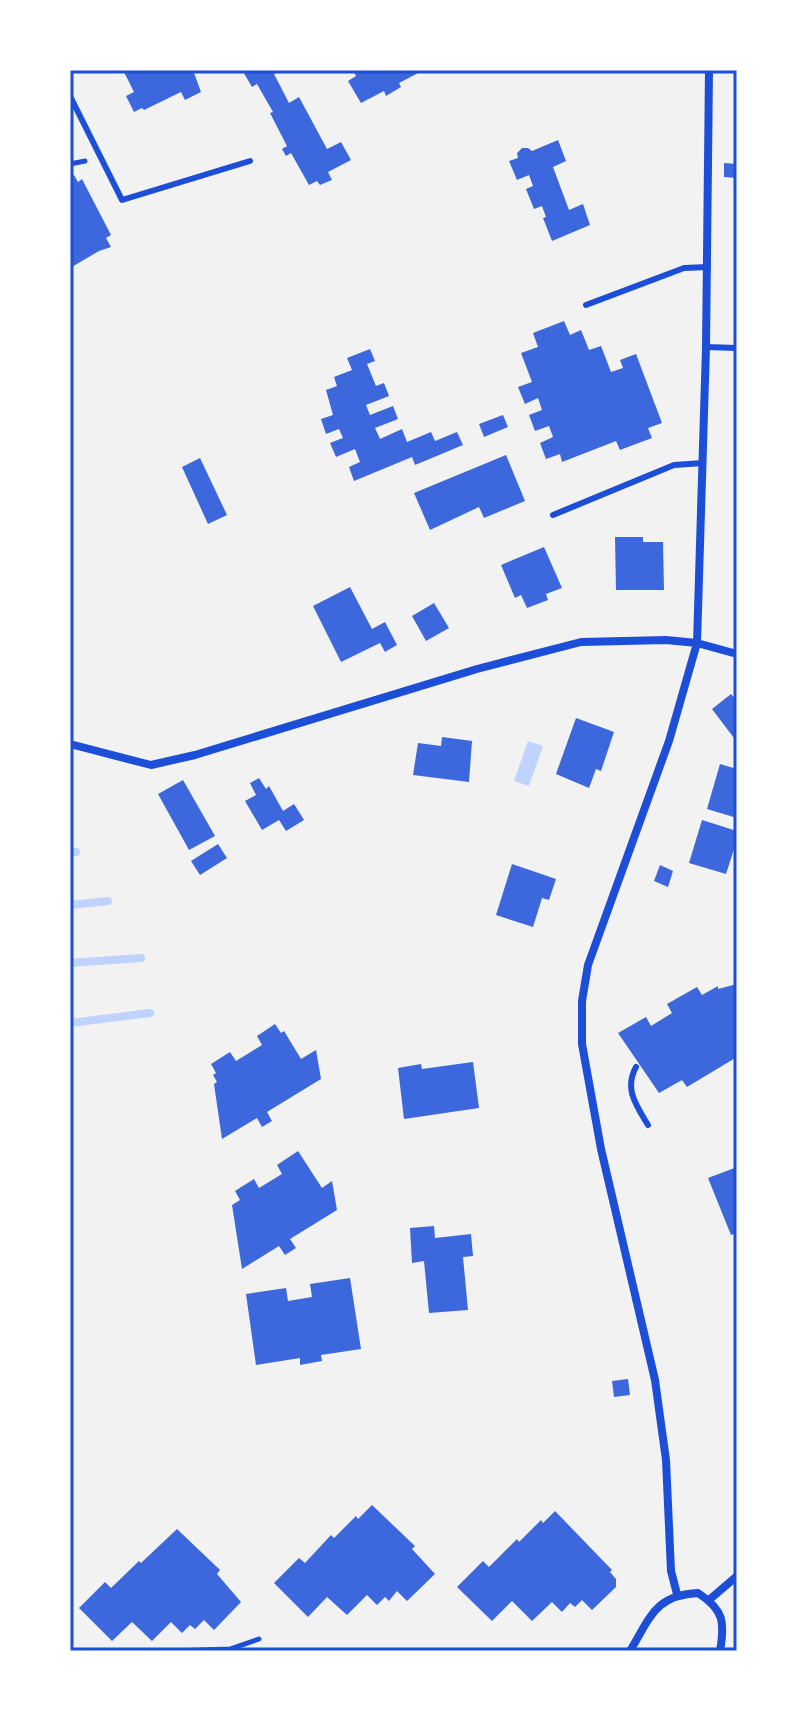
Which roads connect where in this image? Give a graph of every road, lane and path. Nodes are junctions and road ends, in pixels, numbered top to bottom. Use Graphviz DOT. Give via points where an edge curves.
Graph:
graph roads {
  1 [pos="709,70"];
  2 [pos="70,97"];
  3 [pos="250,161"];
  4 [pos="708,267"];
  5 [pos="586,305"];
  6 [pos="706,347"];
  7 [pos="737,348"];
  8 [pos="704,463"];
  9 [pos="553,515"];
  10 [pos="697,643"];
  11 [pos="737,654"];
  12 [pos="70,744"];
  13 [pos="636,1067"];
  14 [pos="648,1125"];
  15 [pos="737,1576"];
  16 [pos="677,1594"];
  17 [pos="709,1600"];
  18 [pos="259,1639"];
  19 [pos="172,1651"];
  20 [pos="630,1651"];
  21 [pos="720,1651"];
  1 -- 4 [label="street"];
  2 -- 3 [label="lane" via="122,200"];
  4 -- 5 [label="lane" via="684,268"];
  4 -- 6 [label="street"];
  6 -- 7 [label="lane"];
  6 -- 8 [label="street"];
  8 -- 9 [label="lane" via="674,465"];
  8 -- 10 [label="street"];
  10 -- 11 [label="street"];
  10 -- 12 [label="street" via="581,642 151,765"];
  10 -- 16 [label="street" via="669,741 588,965 582,1001 582,1044 601,1149 655,1380"];
  13 -- 14 [label="lane" via="630,1078 632,1098"];
  15 -- 17 [label="street"];
  16 -- 17 [label="street" via="698,1593"];
  16 -- 20 [label="street" via="660,1603"];
  17 -- 21 [label="street" via="720,1611 724,1629"];
  18 -- 19 [label="path" via="230,1649"];
}
